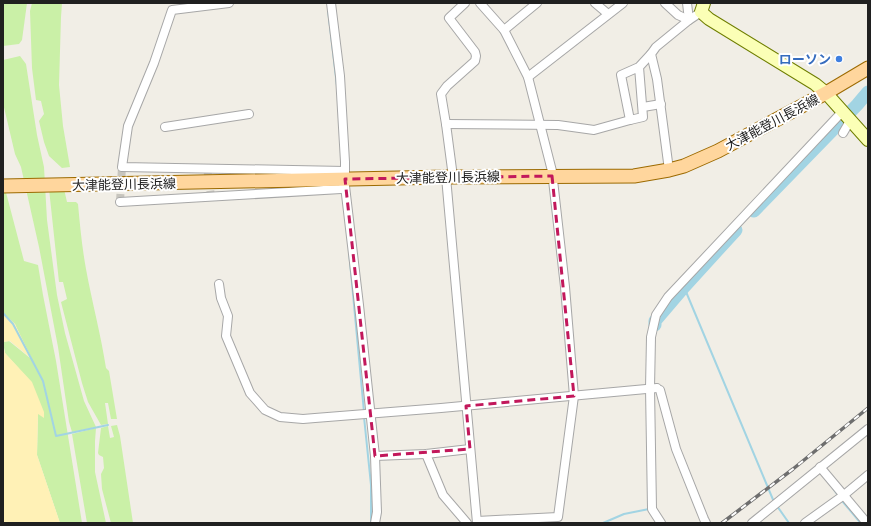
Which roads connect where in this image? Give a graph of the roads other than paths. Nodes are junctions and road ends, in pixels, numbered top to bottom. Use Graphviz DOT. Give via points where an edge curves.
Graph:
graph roads {
  1 [pos="229,3"];
  2 [pos="331,3"];
  3 [pos="465,3"];
  4 [pos="480,3"];
  5 [pos="537,3"];
  6 [pos="595,3"];
  7 [pos="623,3"];
  8 [pos="665,3"];
  9 [pos="687,3"];
  10 [pos="703,8"];
  11 [pos="608,14"];
  12 [pos="689,20"];
  13 [pos="504,30"];
  14 [pos="651,54"];
  15 [pos="639,67"];
  16 [pos="868,68"];
  17 [pos="528,77"];
  18 [pos="826,93"];
  19 [pos="661,104"];
  20 [pos="643,106"];
  21 [pos="842,112"];
  22 [pos="249,114"];
  23 [pos="630,120"];
  24 [pos="850,121"];
  25 [pos="446,124"];
  26 [pos="540,124"];
  27 [pos="165,127"];
  28 [pos="842,133"];
  29 [pos="868,140"];
  30 [pos="669,170"];
  31 [pos="552,176"];
  32 [pos="449,177"];
  33 [pos="345,179"];
  34 [pos="3,186"];
  35 [pos="120,202"];
  36 [pos="220,284"];
  37 [pos="656,388"];
  38 [pos="574,396"];
  39 [pos="466,406"];
  40 [pos="366,414"];
  41 [pos="868,429"];
  42 [pos="470,449"];
  43 [pos="426,454"];
  44 [pos="375,456"];
  45 [pos="820,467"];
  46 [pos="868,475"];
  47 [pos="844,495"];
  48 [pos="477,522"];
  49 [pos="866,522"];
  50 [pos="374,523"];
  51 [pos="468,523"];
  52 [pos="661,523"];
  53 [pos="706,523"];
  54 [pos="752,523"];
  55 [pos="805,523"];
  1 -- 33 [label="street" via="172,10 128,126 122,166"];
  2 -- 33 [label="street" via="340,76"];
  3 -- 25 [label="street" via="449,18 476,56 475,61 441,94"];
  4 -- 13 [label="street"];
  5 -- 13 [label="street"];
  6 -- 11 [label="street"];
  7 -- 11 [label="street"];
  8 -- 12 [label="street" via="678,15"];
  9 -- 12 [label="street"];
  10 -- 12 [label="street"];
  10 -- 18 [label="street" via="708,19"];
  11 -- 17 [label="street"];
  12 -- 14 [label="street"];
  13 -- 17 [label="street"];
  14 -- 15 [label="street"];
  14 -- 19 [label="street"];
  15 -- 20 [label="street"];
  15 -- 23 [label="street" via="621,75"];
  16 -- 18 [label="main road, 大津能登川長浜線"];
  17 -- 26 [label="street"];
  18 -- 21 [label="street"];
  18 -- 30 [label="main road, 大津能登川長浜線" via="718,151"];
  19 -- 20 [label="street"];
  19 -- 30 [label="street"];
  20 -- 23 [label="street" via="643,116"];
  21 -- 24 [label="street"];
  21 -- 37 [label="street" via="668,297 656,314 651,337"];
  22 -- 27 [label="street"];
  23 -- 26 [label="street" via="594,130"];
  24 -- 28 [label="street"];
  24 -- 29 [label="street"];
  25 -- 26 [label="street"];
  25 -- 32 [label="street"];
  26 -- 31 [label="street"];
  30 -- 31 [label="main road, 大津能登川長浜線" via="634,176"];
  31 -- 32 [label="main road, 大津能登川長浜線"];
  31 -- 38 [label="street"];
  32 -- 33 [label="main road, 大津能登川長浜線"];
  32 -- 39 [label="street"];
  33 -- 34 [label="main road, 大津能登川長浜線"];
  33 -- 35 [label="street" via="341,189"];
  33 -- 40 [label="street" via="359,305"];
  36 -- 40 [label="street" via="221,298 228,316 226,336 250,393 265,410 280,417 302,419"];
  37 -- 38 [label="street"];
  37 -- 52 [label="street" via="652,509"];
  37 -- 53 [label="street" via="676,449"];
  38 -- 39 [label="street"];
  38 -- 48 [label="street" via="558,517"];
  39 -- 40 [label="street"];
  39 -- 42 [label="street"];
  40 -- 44 [label="street"];
  41 -- 45 [label="street"];
  42 -- 43 [label="street"];
  42 -- 48 [label="street"];
  43 -- 44 [label="street"];
  43 -- 51 [label="street" via="443,495"];
  44 -- 50 [label="street" via="377,512"];
  45 -- 47 [label="street"];
  45 -- 54 [label="street"];
  46 -- 47 [label="street"];
  47 -- 49 [label="street"];
  47 -- 55 [label="street"];
}
